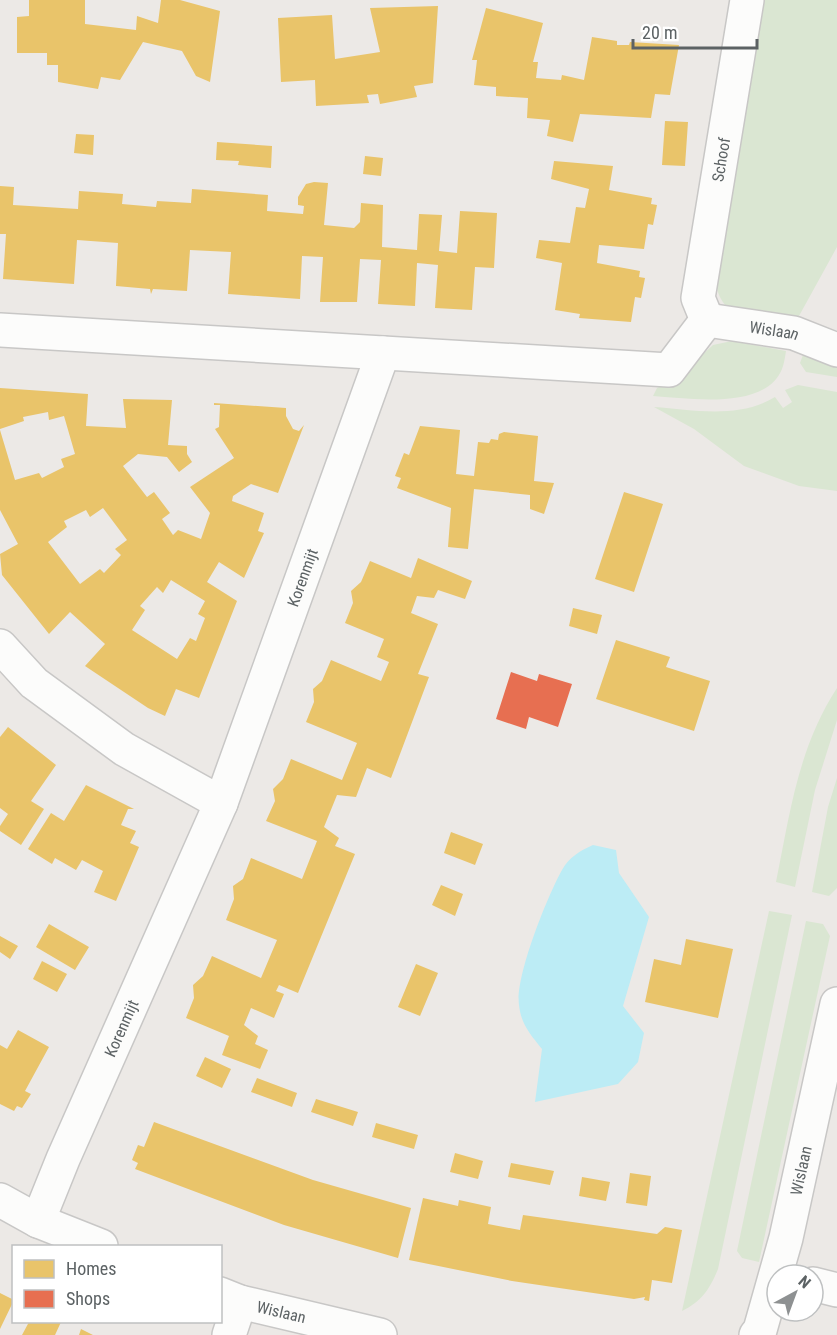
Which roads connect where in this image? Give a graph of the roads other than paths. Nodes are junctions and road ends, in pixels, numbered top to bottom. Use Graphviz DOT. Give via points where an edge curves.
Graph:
graph roads {
  1 [pos="747,0"];
  2 [pos="707,320"];
  3 [pos="0,330"];
  4 [pos="837,350"];
  5 [pos="383,352"];
  6 [pos="0,646"];
  7 [pos="221,803"];
  8 [pos="837,1004"];
  9 [pos="0,1200"];
  10 [pos="38,1221"];
  11 [pos="98,1245"];
  12 [pos="781,1263"];
  13 [pos="230,1298"];
  14 [pos="765,1315"];
  15 [pos="229,1335"];
  16 [pos="380,1335"];
  17 [pos="756,1335"];
  1 -- 2 [label="street, Schoof" via="698,298"];
  2 -- 4 [label="street, Wislaan" via="794,333"];
  2 -- 5 [label="street" via="669,370"];
  3 -- 5 [label="street"];
  5 -- 7 [label="street, Korenmijt"];
  6 -- 7 [label="street" via="34,683 124,749"];
  7 -- 10 [label="street, Korenmijt"];
  8 -- 12 [label="street, Wislaan"];
  9 -- 10 [label="street"];
  10 -- 11 [label="street"];
  13 -- 15 [label="street"];
  13 -- 16 [label="street, Wislaan"];
  14 -- 17 [label="street, Wislaan"];
}
